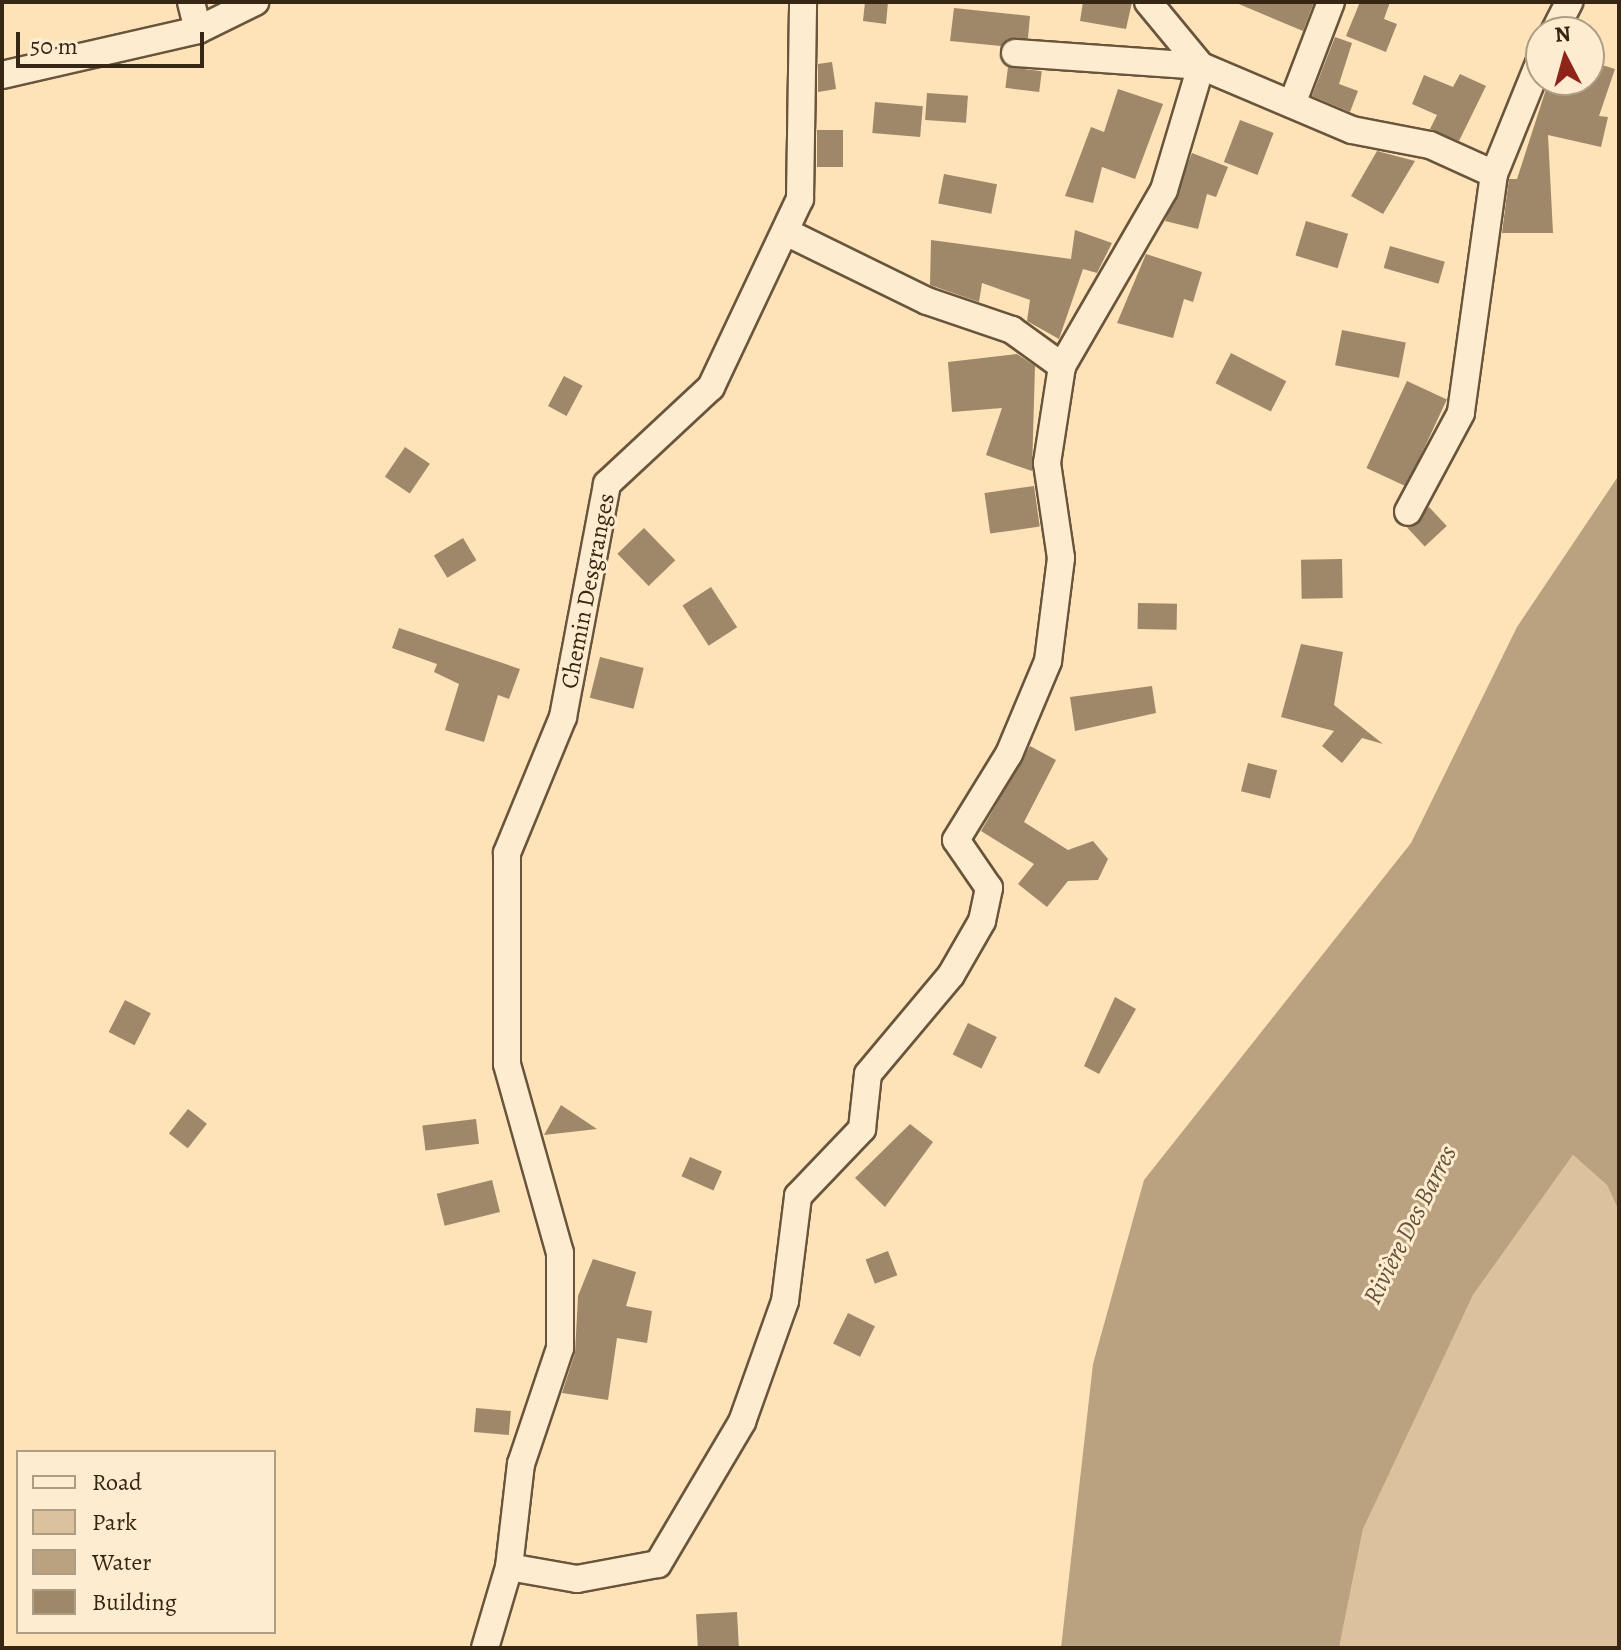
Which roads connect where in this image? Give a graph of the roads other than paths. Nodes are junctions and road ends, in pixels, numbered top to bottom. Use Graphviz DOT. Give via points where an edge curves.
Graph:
graph roads {
  1 [pos="191,2"];
  2 [pos="255,2"];
  3 [pos="803,2"];
  4 [pos="1331,2"];
  5 [pos="1149,3"];
  6 [pos="198,30"];
  7 [pos="1015,53"];
  8 [pos="1201,66"];
  9 [pos="2,75"];
  10 [pos="1526,96"];
  11 [pos="1292,104"];
  12 [pos="1494,174"];
  13 [pos="788,233"];
  14 [pos="1062,366"];
  15 [pos="1408,512"];
  16 [pos="509,1567"];
  17 [pos="485,1648"];
  1 -- 6 [label="street"];
  2 -- 6 [label="street"];
  3 -- 13 [label="street, Chemin Desgranges" via="800,199"];
  4 -- 11 [label="street"];
  5 -- 8 [label="street"];
  6 -- 9 [label="street"];
  7 -- 8 [label="street"];
  8 -- 11 [label="street"];
  8 -- 14 [label="street" via="1164,190"];
  10 -- 12 [label="street"];
  11 -- 12 [label="street" via="1352,130 1430,145"];
  12 -- 15 [label="street" via="1461,413"];
  13 -- 14 [label="street" via="927,301 1012,330"];
  13 -- 16 [label="street, Chemin Desgranges" via="711,387 607,484 589,612 563,717 507,853 507,1064 560,1253 560,1348 521,1464"];
  14 -- 16 [label="street" via="1047,463 1061,558 1048,661 1009,754 956,840 989,888 982,921 926,1008 868,1074 862,1129 798,1196 785,1301 742,1422 658,1564 577,1579"];
  16 -- 17 [label="street, Chemin Desgranges"];
}
